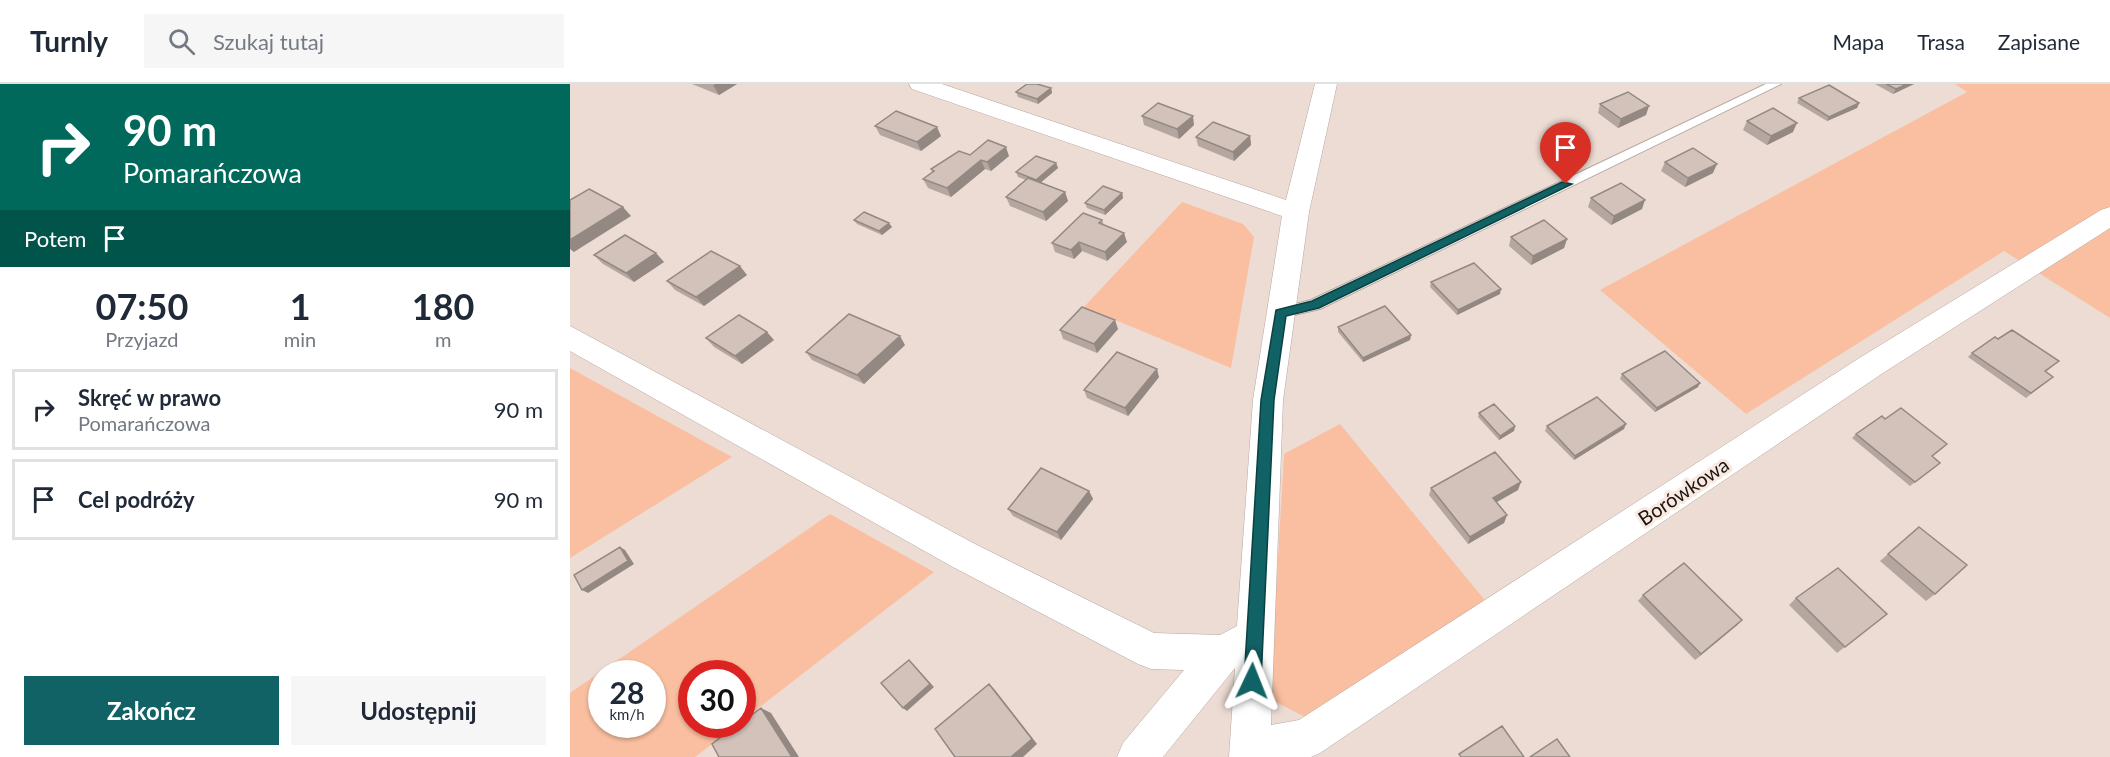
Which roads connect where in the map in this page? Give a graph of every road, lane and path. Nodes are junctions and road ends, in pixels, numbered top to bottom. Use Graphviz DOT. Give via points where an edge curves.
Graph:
graph roads {
  1 [pos="1326,84"];
  2 [pos="1776,84"];
  3 [pos="927,85"];
  4 [pos="1296,212"];
  5 [pos="2110,216"];
  6 [pos="1281,313"];
  7 [pos="570,337"];
  8 [pos="1239,645"];
  9 [pos="1249,752"];
  10 [pos="1137,757"];
  1 -- 4 [label="street"];
  2 -- 6 [label="lane" via="1315,305"];
  3 -- 4 [label="street"];
  4 -- 6 [label="street"];
  5 -- 9 [label="street, Borówkowa" via="1872,365 1306,739"];
  6 -- 8 [label="street"];
  7 -- 8 [label="street" via="963,555 1151,651"];
  8 -- 9 [label="street"];
  8 -- 10 [label="street"];
}
